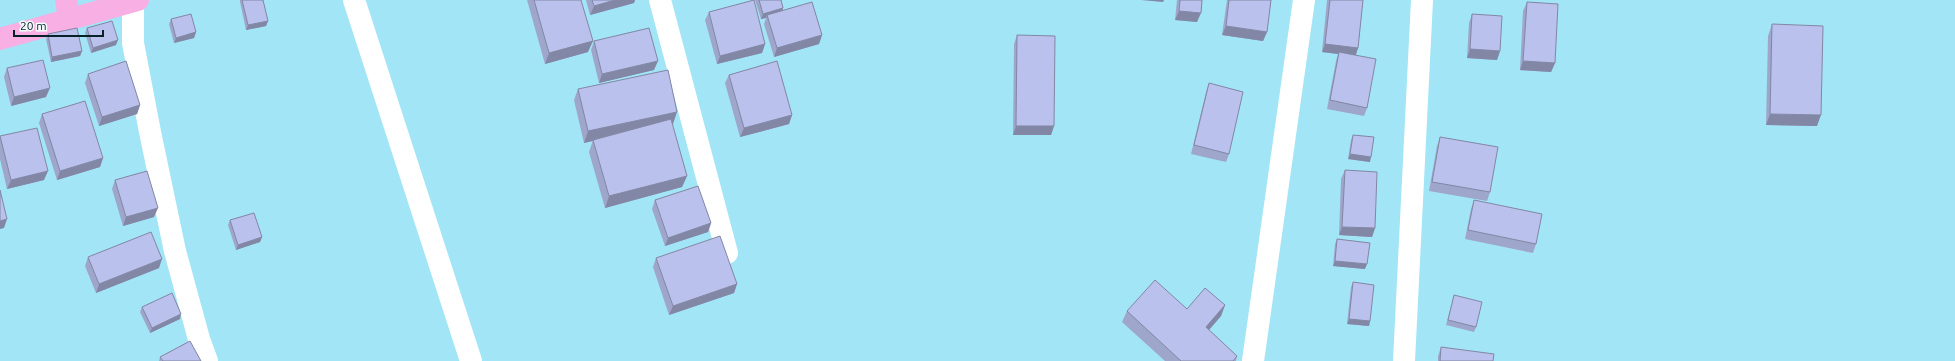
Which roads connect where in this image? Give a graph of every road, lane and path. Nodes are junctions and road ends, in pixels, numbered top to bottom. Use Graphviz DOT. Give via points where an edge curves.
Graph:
graph roads {
  1 [pos="354,0"];
  2 [pos="660,0"];
  3 [pos="1304,0"];
  4 [pos="1422,0"];
  5 [pos="135,1"];
  6 [pos="67,10"];
  7 [pos="0,39"];
  8 [pos="727,253"];
  9 [pos="207,361"];
  10 [pos="471,361"];
  11 [pos="1253,361"];
  12 [pos="1404,361"];
  1 -- 10 [label="street"];
  2 -- 8 [label="street"];
  3 -- 11 [label="street"];
  4 -- 12 [label="street"];
  5 -- 6 [label="highway"];
  5 -- 9 [label="street" via="133,43 151,139 175,251"];
  6 -- 7 [label="highway"];
}
